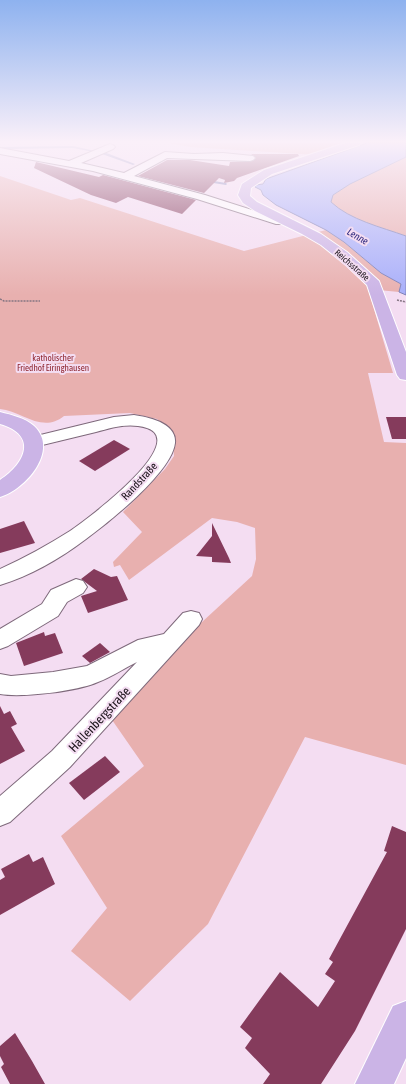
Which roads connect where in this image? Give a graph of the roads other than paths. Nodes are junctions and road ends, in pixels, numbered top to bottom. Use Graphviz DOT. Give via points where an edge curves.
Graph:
graph roads {
  1 [pos="185,194"];
  2 [pos="244,194"];
  3 [pos="289,222"];
  4 [pos="406,375"];
  5 [pos="0,418"];
  6 [pos="34,442"];
  7 [pos="0,490"];
  8 [pos="0,577"];
  9 [pos="76,587"];
  10 [pos="191,619"];
  11 [pos="0,640"];
  12 [pos="171,641"];
  13 [pos="0,684"];
  14 [pos="0,813"];
  15 [pos="406,1020"];
  16 [pos="374,1084"];
  1 -- 3 [label="street" via="276,221"];
  2 -- 3 [label="main road, Reichsstraße" via="246,199 257,207"];
  3 -- 4 [label="main road, Reichsstraße" via="323,242 374,284"];
  5 -- 6 [label="main road" via="24,428"];
  6 -- 7 [label="main road" via="34,454 26,470"];
  6 -- 8 [label="street, Randstraße" via="123,421 145,422 157,426 165,434 167,444 150,473 78,535 25,567"];
  9 -- 11 [label="street" via="59,596 50,610"];
  10 -- 12 [label="street, Hallenbergstraße"];
  12 -- 13 [label="street" via="146,646 91,675 53,682 11,686"];
  12 -- 14 [label="street, Hallenbergstraße" via="61,759"];
  15 -- 16 [label="main road"];
}
